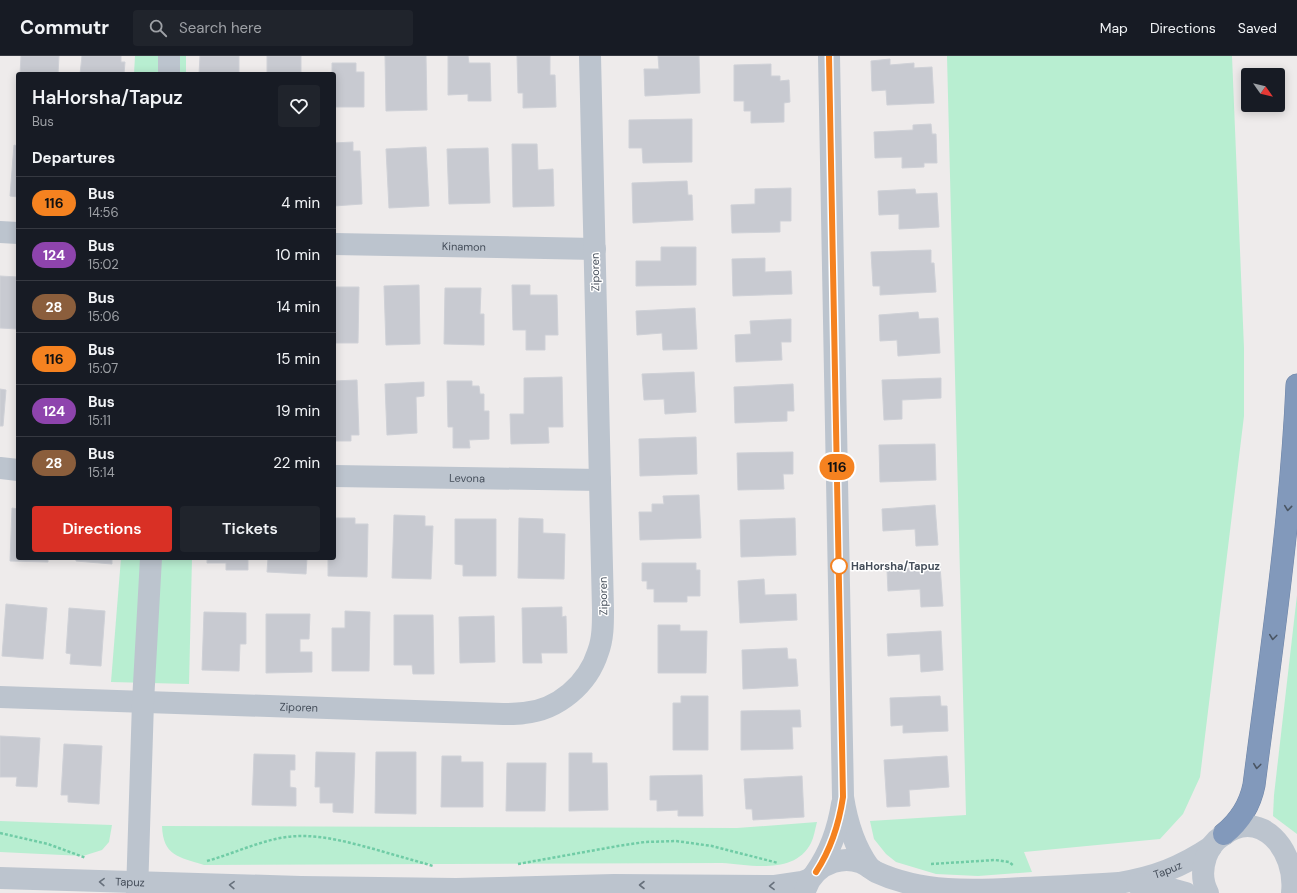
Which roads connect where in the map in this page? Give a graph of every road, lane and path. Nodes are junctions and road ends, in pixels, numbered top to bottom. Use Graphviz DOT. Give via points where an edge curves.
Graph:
graph roads {
  1 [pos="169,56"];
  2 [pos="590,56"];
  3 [pos="829,56"];
  4 [pos="169,72"];
  5 [pos="0,232"];
  6 [pos="16,233"];
  7 [pos="336,244"];
  8 [pos="595,249"];
  9 [pos="1297,385"];
  10 [pos="0,468"];
  11 [pos="16,470"];
  12 [pos="336,476"];
  13 [pos="600,480"];
  14 [pos="151,560"];
  15 [pos="0,697"];
  16 [pos="143,702"];
  17 [pos="843,797"];
  18 [pos="0,834"];
  19 [pos="1218,840"];
  20 [pos="1290,844"];
  21 [pos="91,860"];
  22 [pos="205,862"];
  23 [pos="779,863"];
  24 [pos="517,864"];
  25 [pos="436,866"];
  26 [pos="873,870"];
  27 [pos="0,878"];
  28 [pos="810,881"];
  29 [pos="1120,883"];
  30 [pos="137,888"];
  31 [pos="962,892"];
  32 [pos="887,893"];
  33 [pos="1186,893"];
  34 [pos="1208,893"];
  35 [pos="1292,893"];
  1 -- 4 [label="street"];
  2 -- 8 [label="street, Ziporen"];
  3 -- 17 [label="street"];
  5 -- 6 [label="street"];
  7 -- 8 [label="street, Kinamon"];
  8 -- 13 [label="street, Ziporen"];
  9 -- 19 [label="highway, one-way" via="1279,592 1254,785 1245,810 1236,823"];
  10 -- 11 [label="street"];
  12 -- 13 [label="street, Levona"];
  13 -- 16 [label="street, Ziporen" via="603,632 590,670 579,686 546,708 526,713 503,714"];
  14 -- 16 [label="street"];
  15 -- 16 [label="street, Ziporen"];
  16 -- 30 [label="street"];
  17 -- 26 [label="street" via="854,841"];
  17 -- 28 [label="street" via="832,842"];
  18 -- 21 [label="path" via="48,844"];
  19 -- 20 [label="street, Tapuz" via="1232,829 1250,826 1268,829"];
  19 -- 29 [label="street, Tapuz" via="1191,860 1167,871"];
  19 -- 34 [label="street" via="1207,855 1203,873"];
  20 -- 35 [label="street" via="1296,864 1296,882"];
  22 -- 25 [label="path" via="281,838 303,836 329,838"];
  23 -- 24 [label="path" via="712,846 676,841 645,842"];
  26 -- 28 [label="street, Tapuz" via="854,860 837,860 822,866"];
  26 -- 31 [label="street, Tapuz" via="887,879 909,885"];
  26 -- 32 [label="street" via="881,879"];
  30 -- 27 [label="street, Tapuz, one-way"];
  28 -- 30 [label="street, Tapuz, one-way" via="775,886"];
  29 -- 31 [label="street, Tapuz"];
  29 -- 33 [label="street, Tapuz" via="1156,886"];
}
